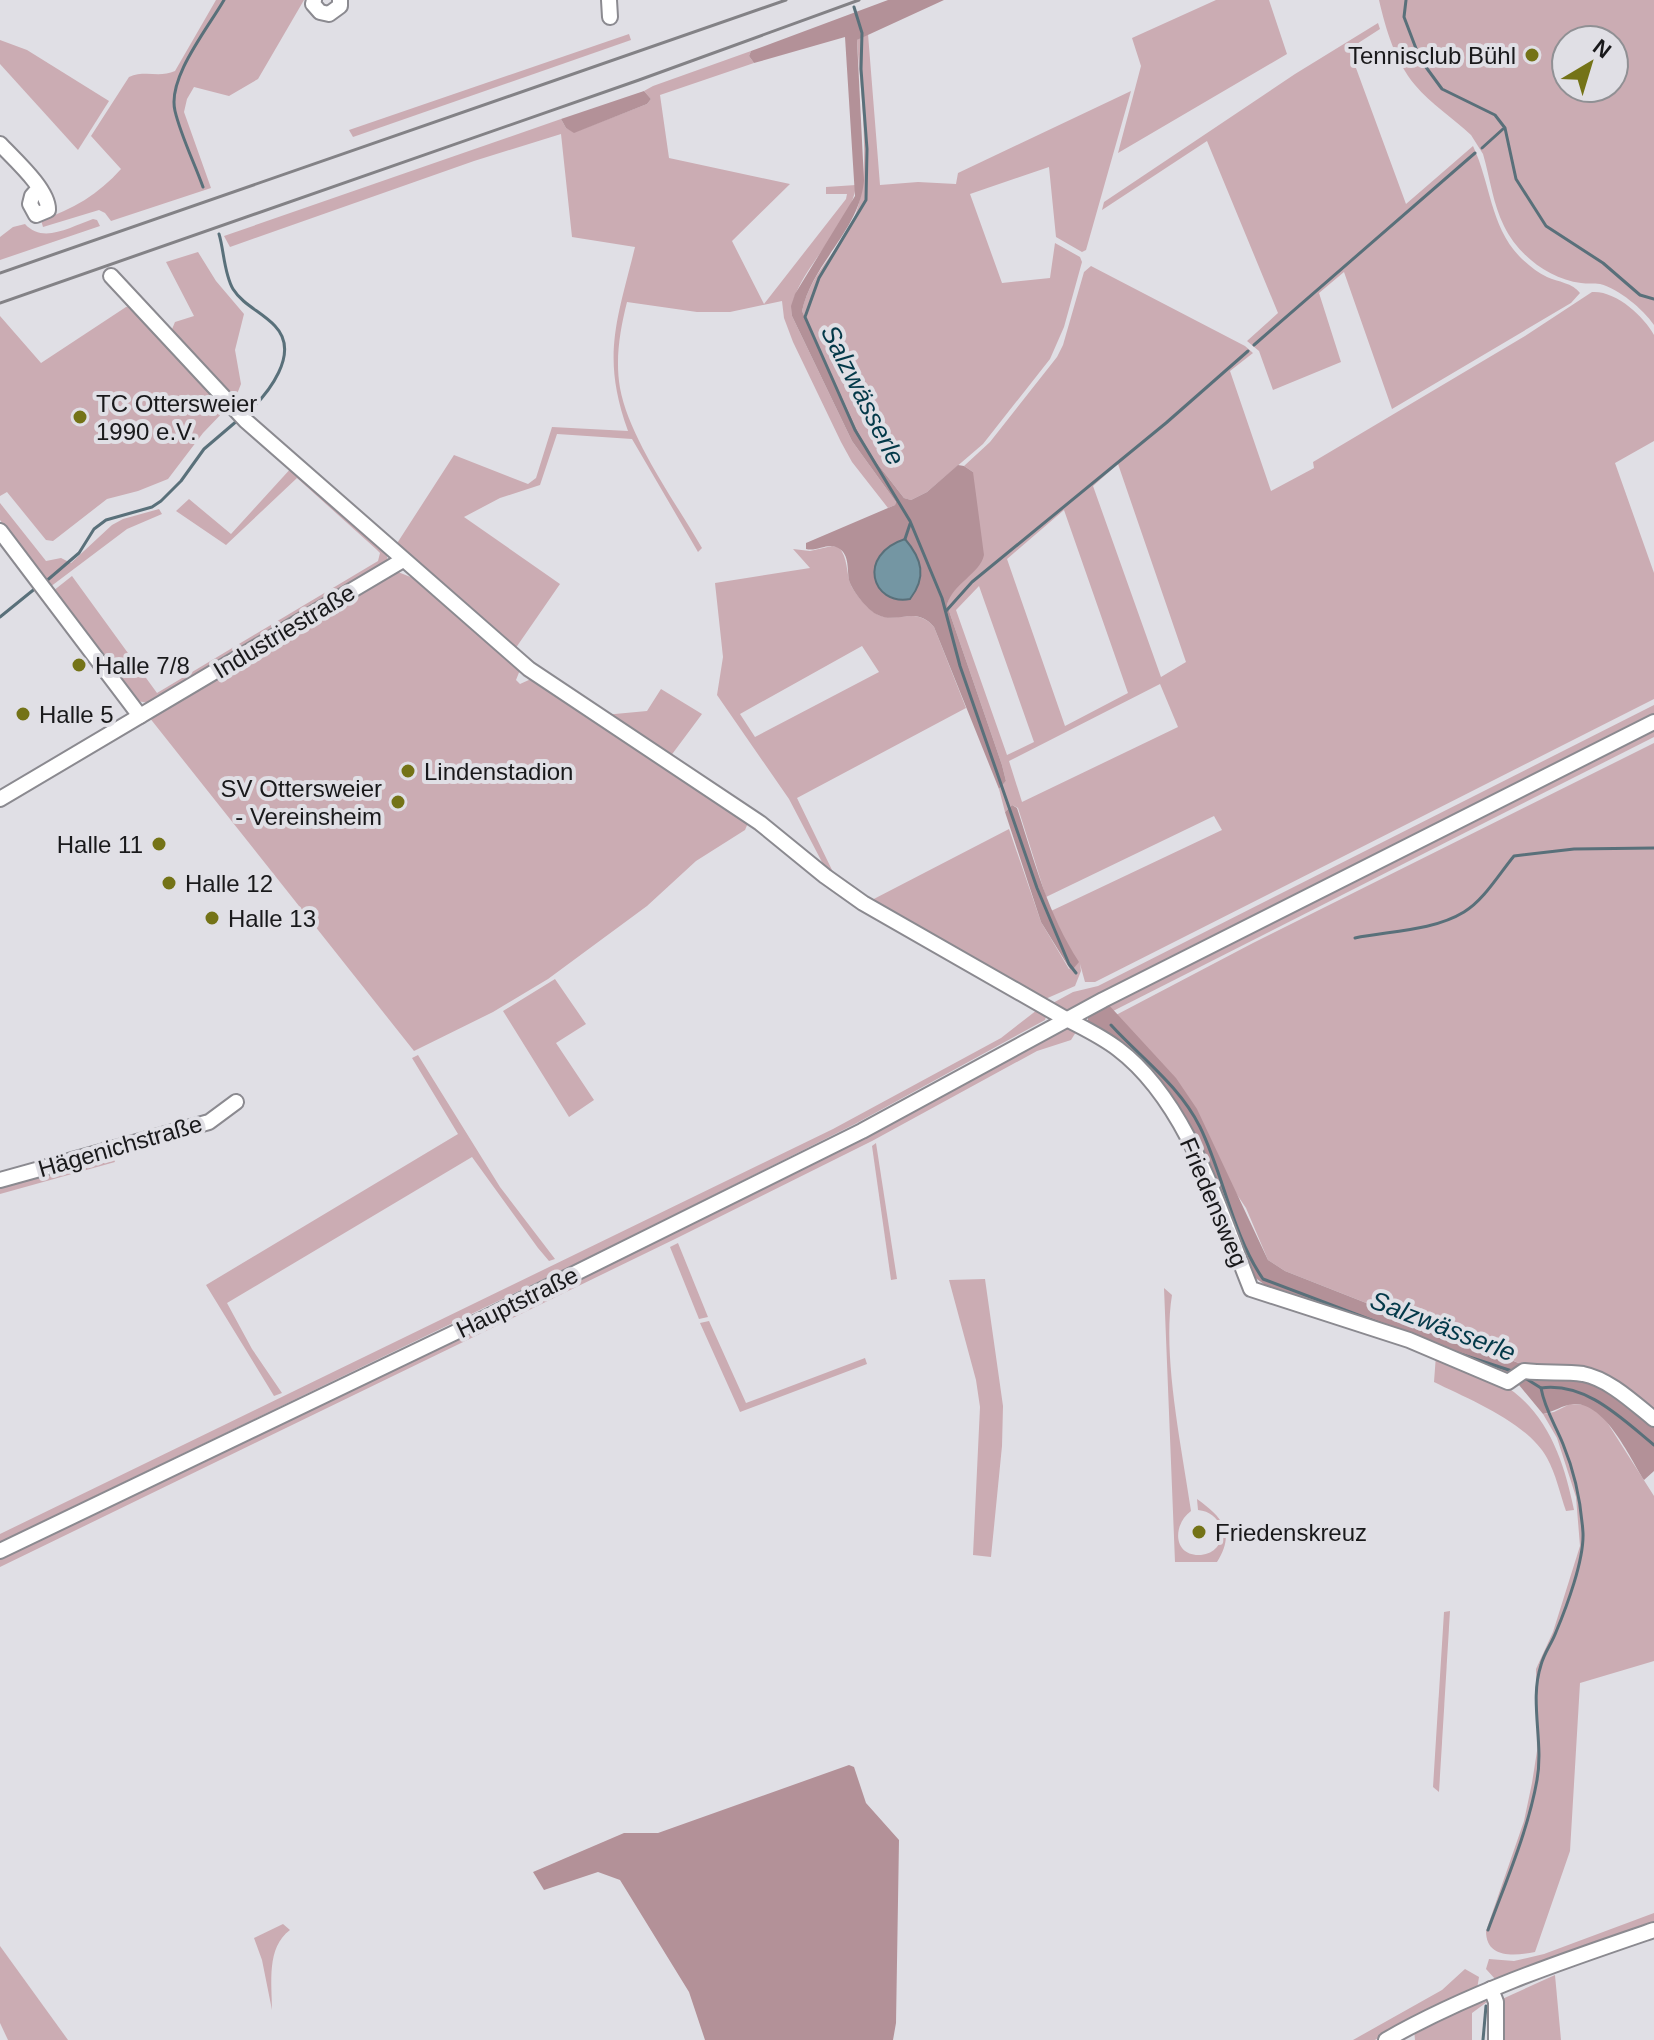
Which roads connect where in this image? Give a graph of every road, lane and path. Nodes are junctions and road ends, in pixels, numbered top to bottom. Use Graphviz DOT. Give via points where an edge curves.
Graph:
graph roads {
  1 [pos="314,0"];
  2 [pos="340,0"];
  3 [pos="609,0"];
  4 [pos="610,17"];
  5 [pos="0,144"];
  6 [pos="39,188"];
  7 [pos="111,276"];
  8 [pos="0,531"];
  9 [pos="403,560"];
  10 [pos="140,716"];
  11 [pos="1654,722"];
  12 [pos="0,799"];
  13 [pos="1066,1019"];
  14 [pos="236,1102"];
  15 [pos="0,1180"];
  16 [pos="1654,1419"];
  17 [pos="0,1551"];
  18 [pos="1654,1930"];
  19 [pos="1491,1989"];
  20 [pos="1386,2040"];
  21 [pos="1496,2040"];
  1 -- 2 [label="street" via="320,12 329,14"];
  3 -- 4 [label="street"];
  5 -- 6 [label="street"];
  7 -- 9 [label="street, Friedensweg" via="246,421"];
  8 -- 10 [label="street"];
  9 -- 10 [label="street, Industriestraße"];
  9 -- 13 [label="street, Friedensweg" via="529,669 760,823 825,876 899,925"];
  10 -- 12 [label="street, Industriestraße"];
  11 -- 13 [label="street, Hauptstraße"];
  13 -- 16 [label="street, Friedensweg" via="1119,1049 1172,1108 1251,1289 1409,1340 1508,1382 1524,1371 1583,1374 1607,1384"];
  13 -- 17 [label="street, Hauptstraße" via="862,1131"];
  14 -- 15 [label="street, Hägenichstraße" via="209,1122"];
  18 -- 19 [label="street"];
  19 -- 20 [label="street"];
  19 -- 21 [label="street"];
}
